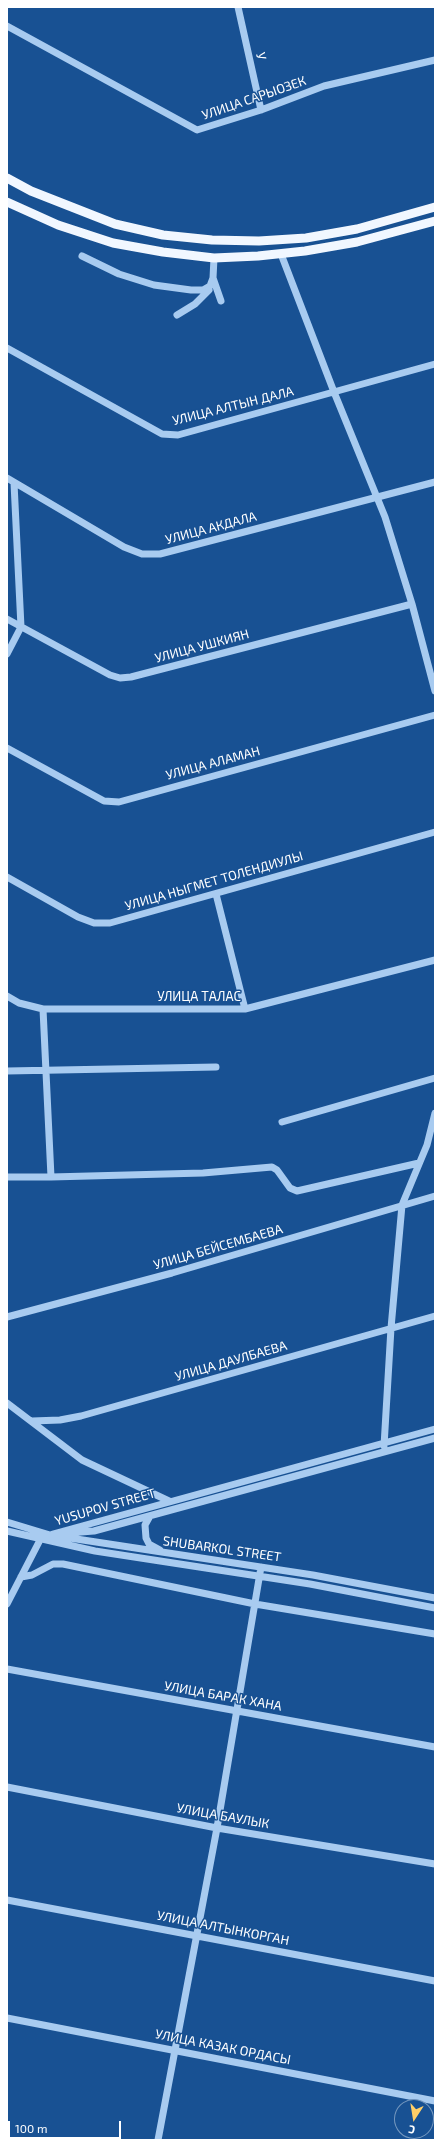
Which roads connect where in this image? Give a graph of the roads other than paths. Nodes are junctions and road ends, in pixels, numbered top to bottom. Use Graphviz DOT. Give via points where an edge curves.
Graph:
graph roads {
  1 [pos="238,7"];
  2 [pos="7,26"];
  3 [pos="435,60"];
  4 [pos="261,110"];
  5 [pos="7,178"];
  6 [pos="7,202"];
  7 [pos="435,207"];
  8 [pos="435,221"];
  9 [pos="340,232"];
  10 [pos="344,244"];
  11 [pos="281,254"];
  12 [pos="82,256"];
  13 [pos="214,258"];
  14 [pos="213,278"];
  15 [pos="210,286"];
  16 [pos="221,301"];
  17 [pos="177,315"];
  18 [pos="7,348"];
  19 [pos="435,364"];
  20 [pos="334,392"];
  21 [pos="7,478"];
  22 [pos="435,482"];
  23 [pos="14,483"];
  24 [pos="378,497"];
  25 [pos="412,604"];
  26 [pos="7,619"];
  27 [pos="21,627"];
  28 [pos="7,654"];
  29 [pos="435,691"];
  30 [pos="435,715"];
  31 [pos="7,748"];
  32 [pos="435,832"];
  33 [pos="7,877"];
  34 [pos="216,894"];
  35 [pos="435,960"];
  36 [pos="7,996"];
  37 [pos="245,1009"];
  38 [pos="43,1010"];
  39 [pos="216,1067"];
  40 [pos="7,1071"];
  41 [pos="45,1072"];
  42 [pos="435,1078"];
  43 [pos="435,1113"];
  44 [pos="282,1122"];
  45 [pos="419,1163"];
  46 [pos="7,1177"];
  47 [pos="51,1177"];
  48 [pos="435,1196"];
  49 [pos="402,1205"];
  50 [pos="435,1316"];
  51 [pos="7,1317"];
  52 [pos="391,1328"];
  53 [pos="7,1403"];
  54 [pos="32,1421"];
  55 [pos="435,1429"];
  56 [pos="435,1438"];
  57 [pos="385,1443"];
  58 [pos="384,1451"];
  59 [pos="169,1501"];
  60 [pos="150,1516"];
  61 [pos="7,1522"];
  62 [pos="7,1531"];
  63 [pos="50,1535"];
  64 [pos="40,1540"];
  65 [pos="169,1554"];
  66 [pos="261,1567"];
  67 [pos="259,1576"];
  68 [pos="21,1577"];
  69 [pos="435,1598"];
  70 [pos="7,1604"];
  71 [pos="255,1604"];
  72 [pos="435,1608"];
  73 [pos="435,1634"];
  74 [pos="7,1669"];
  75 [pos="237,1711"];
  76 [pos="435,1747"];
  77 [pos="7,1787"];
  78 [pos="217,1828"];
  79 [pos="435,1864"];
  80 [pos="7,1900"];
  81 [pos="197,1934"];
  82 [pos="435,1980"];
  83 [pos="7,2018"];
  84 [pos="175,2050"];
  85 [pos="435,2102"];
  86 [pos="158,2140"];
  1 -- 4 [label="street, У"];
  2 -- 4 [label="street, УЛИЦА САРЫОЗЕК" via="197,130"];
  3 -- 4 [label="street, УЛИЦА САРЫОЗЕК" via="324,86"];
  5 -- 9 [label="main road" via="114,224 163,235 259,241 306,238"];
  6 -- 13 [label="main road" via="58,225 113,243"];
  7 -- 9 [label="main road"];
  8 -- 10 [label="main road"];
  9 -- 10 [label="main road"];
  10 -- 11 [label="main road"];
  11 -- 13 [label="main road"];
  11 -- 20 [label="street"];
  12 -- 15 [label="street" via="119,274 154,285 191,290 203,290"];
  13 -- 14 [label="street"];
  14 -- 15 [label="street"];
  14 -- 16 [label="street"];
  15 -- 17 [label="street" via="195,304"];
  18 -- 20 [label="street, УЛИЦА АЛТЫН ДАЛА" via="162,434 178,434"];
  19 -- 20 [label="street, УЛИЦА АЛТЫН ДАЛА"];
  20 -- 24 [label="street"];
  21 -- 23 [label="street, УЛИЦА АКДАЛА"];
  22 -- 24 [label="street, УЛИЦА АКДАЛА"];
  23 -- 24 [label="street, УЛИЦА АКДАЛА" via="124,547 142,554 160,554"];
  23 -- 27 [label="street"];
  24 -- 25 [label="street"];
  25 -- 27 [label="street, УЛИЦА УШКИЯН" via="120,678"];
  25 -- 29 [label="street"];
  26 -- 27 [label="street, УЛИЦА УШКИЯН"];
  27 -- 28 [label="street"];
  30 -- 31 [label="street, УЛИЦА АЛАМАН" via="119,802 104,800"];
  32 -- 34 [label="street, УЛИЦА НЫГМЕТ ТОЛЕНДИУЛЫ"];
  33 -- 34 [label="street, УЛИЦА НЫГМЕТ ТОЛЕНДИУЛЫ" via="78,917 94,923 110,923"];
  34 -- 37 [label="street"];
  35 -- 37 [label="street, УЛИЦА ТАЛАС"];
  36 -- 38 [label="street, УЛИЦА ТАЛАС" via="18,1003"];
  37 -- 38 [label="street, УЛИЦА ТАЛАС"];
  38 -- 41 [label="street"];
  39 -- 41 [label="street"];
  40 -- 41 [label="street"];
  41 -- 47 [label="street"];
  42 -- 44 [label="street"];
  43 -- 45 [label="street" via="427,1145"];
  45 -- 47 [label="street" via="297,1191 290,1188 272,1167"];
  45 -- 49 [label="street"];
  46 -- 47 [label="street"];
  48 -- 49 [label="street, УЛИЦА БЕЙСЕМБАЕВА"];
  49 -- 51 [label="street, УЛИЦА БЕЙСЕМБАЕВА" via="172,1273"];
  49 -- 52 [label="street"];
  50 -- 52 [label="street, УЛИЦА ДАУЛБАЕВА"];
  52 -- 54 [label="street, УЛИЦА ДАУЛБАЕВА" via="81,1416"];
  52 -- 57 [label="street"];
  53 -- 54 [label="street"];
  54 -- 59 [label="street" via="82,1460"];
  55 -- 57 [label="street, YUSUPOV STREET"];
  56 -- 58 [label="street, YUSUPOV STREET"];
  57 -- 58 [label="street"];
  57 -- 59 [label="street, YUSUPOV STREET"];
  58 -- 60 [label="street, YUSUPOV STREET"];
  59 -- 63 [label="street, YUSUPOV STREET"];
  60 -- 63 [label="street, YUSUPOV STREET" via="94,1531"];
  60 -- 65 [label="street" via="145,1525 149,1544"];
  61 -- 63 [label="street, SHUBARKOL STREET"];
  62 -- 64 [label="street, SHUBARKOL STREET"];
  63 -- 64 [label="street"];
  63 -- 65 [label="street, SHUBARKOL STREET"];
  64 -- 67 [label="street, SHUBARKOL STREET"];
  64 -- 68 [label="street"];
  65 -- 66 [label="street, SHUBARKOL STREET"];
  66 -- 67 [label="street"];
  66 -- 69 [label="street, SHUBARKOL STREET"];
  67 -- 71 [label="street"];
  67 -- 72 [label="street, SHUBARKOL STREET"];
  68 -- 70 [label="street"];
  68 -- 71 [label="street" via="32,1575 53,1564 63,1564"];
  71 -- 73 [label="street"];
  71 -- 75 [label="street"];
  74 -- 75 [label="street, УЛИЦА БАРАК ХАНА"];
  75 -- 76 [label="street, УЛИЦА БАРАК ХАНА"];
  75 -- 78 [label="street"];
  77 -- 78 [label="street, УЛИЦА БАУЛЫК"];
  78 -- 79 [label="street, УЛИЦА БАУЛЫК"];
  78 -- 81 [label="street"];
  80 -- 81 [label="street, УЛИЦА АЛТЫНКОРГАН"];
  81 -- 82 [label="street, УЛИЦА АЛТЫНКОРГАН"];
  81 -- 84 [label="street"];
  83 -- 84 [label="street, УЛИЦА КАЗАК ОРДАСЫ"];
  84 -- 85 [label="street, УЛИЦА КАЗАК ОРДАСЫ"];
  84 -- 86 [label="street"];
}
